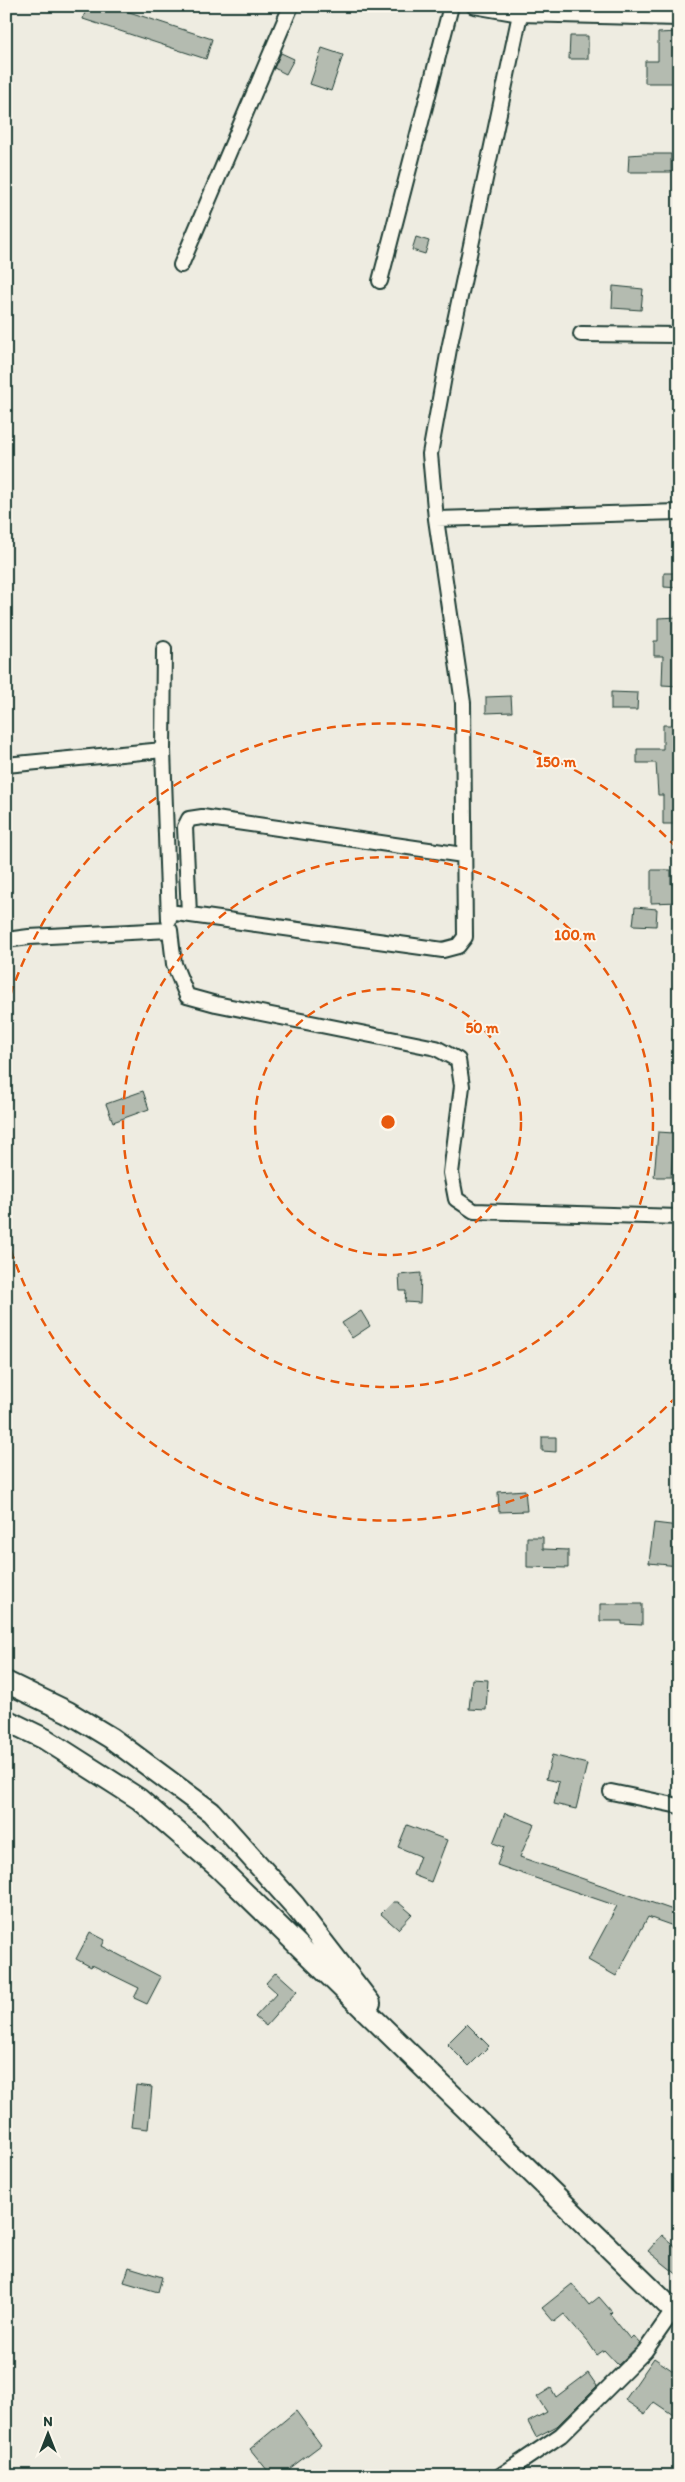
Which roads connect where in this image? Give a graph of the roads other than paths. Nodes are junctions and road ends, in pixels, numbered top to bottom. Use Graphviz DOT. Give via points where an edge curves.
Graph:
graph roads {
  1 [pos="291,6"];
  2 [pos="451,6"];
  3 [pos="474,6"];
  4 [pos="551,11"];
  5 [pos="612,11"];
  6 [pos="520,14"];
  7 [pos="679,18"];
  8 [pos="181,264"];
  9 [pos="380,281"];
  10 [pos="581,334"];
  11 [pos="679,335"];
  12 [pos="679,512"];
  13 [pos="436,519"];
  14 [pos="164,650"];
  15 [pos="163,750"];
  16 [pos="6,765"];
  17 [pos="463,855"];
  18 [pos="169,912"];
  19 [pos="189,914"];
  20 [pos="170,930"];
  21 [pos="6,940"];
  22 [pos="679,1217"];
  23 [pos="6,1682"];
  24 [pos="6,1720"];
  25 [pos="611,1792"];
  26 [pos="679,1806"];
  27 [pos="407,2053"];
  28 [pos="676,2314"];
  29 [pos="500,2476"];
  1 -- 8 [label="street"];
  2 -- 9 [label="street"];
  3 -- 6 [label="street"];
  4 -- 5 [label="street"];
  4 -- 6 [label="street"];
  5 -- 7 [label="street"];
  6 -- 13 [label="street" via="434,426 430,454"];
  10 -- 11 [label="street"];
  12 -- 13 [label="street"];
  13 -- 17 [label="street" via="463,703"];
  14 -- 15 [label="street"];
  15 -- 16 [label="street"];
  15 -- 18 [label="street"];
  17 -- 19 [label="street" via="465,937 458,946 443,950"];
  17 -- 19 [label="street" via="202,817 189,819 185,827"];
  18 -- 19 [label="street"];
  18 -- 20 [label="street"];
  20 -- 21 [label="street"];
  20 -- 22 [label="street" via="174,964 188,996 436,1048 458,1060 462,1086 451,1173 456,1199 474,1211"];
  23 -- 27 [label="main road" via="68,1712 111,1738 211,1812 294,1906"];
  24 -- 27 [label="main road" via="45,1740 139,1799 219,1868"];
  25 -- 26 [label="street"];
  27 -- 28 [label="main road"];
  28 -- 29 [label="street" via="645,2350 561,2434"];
}
